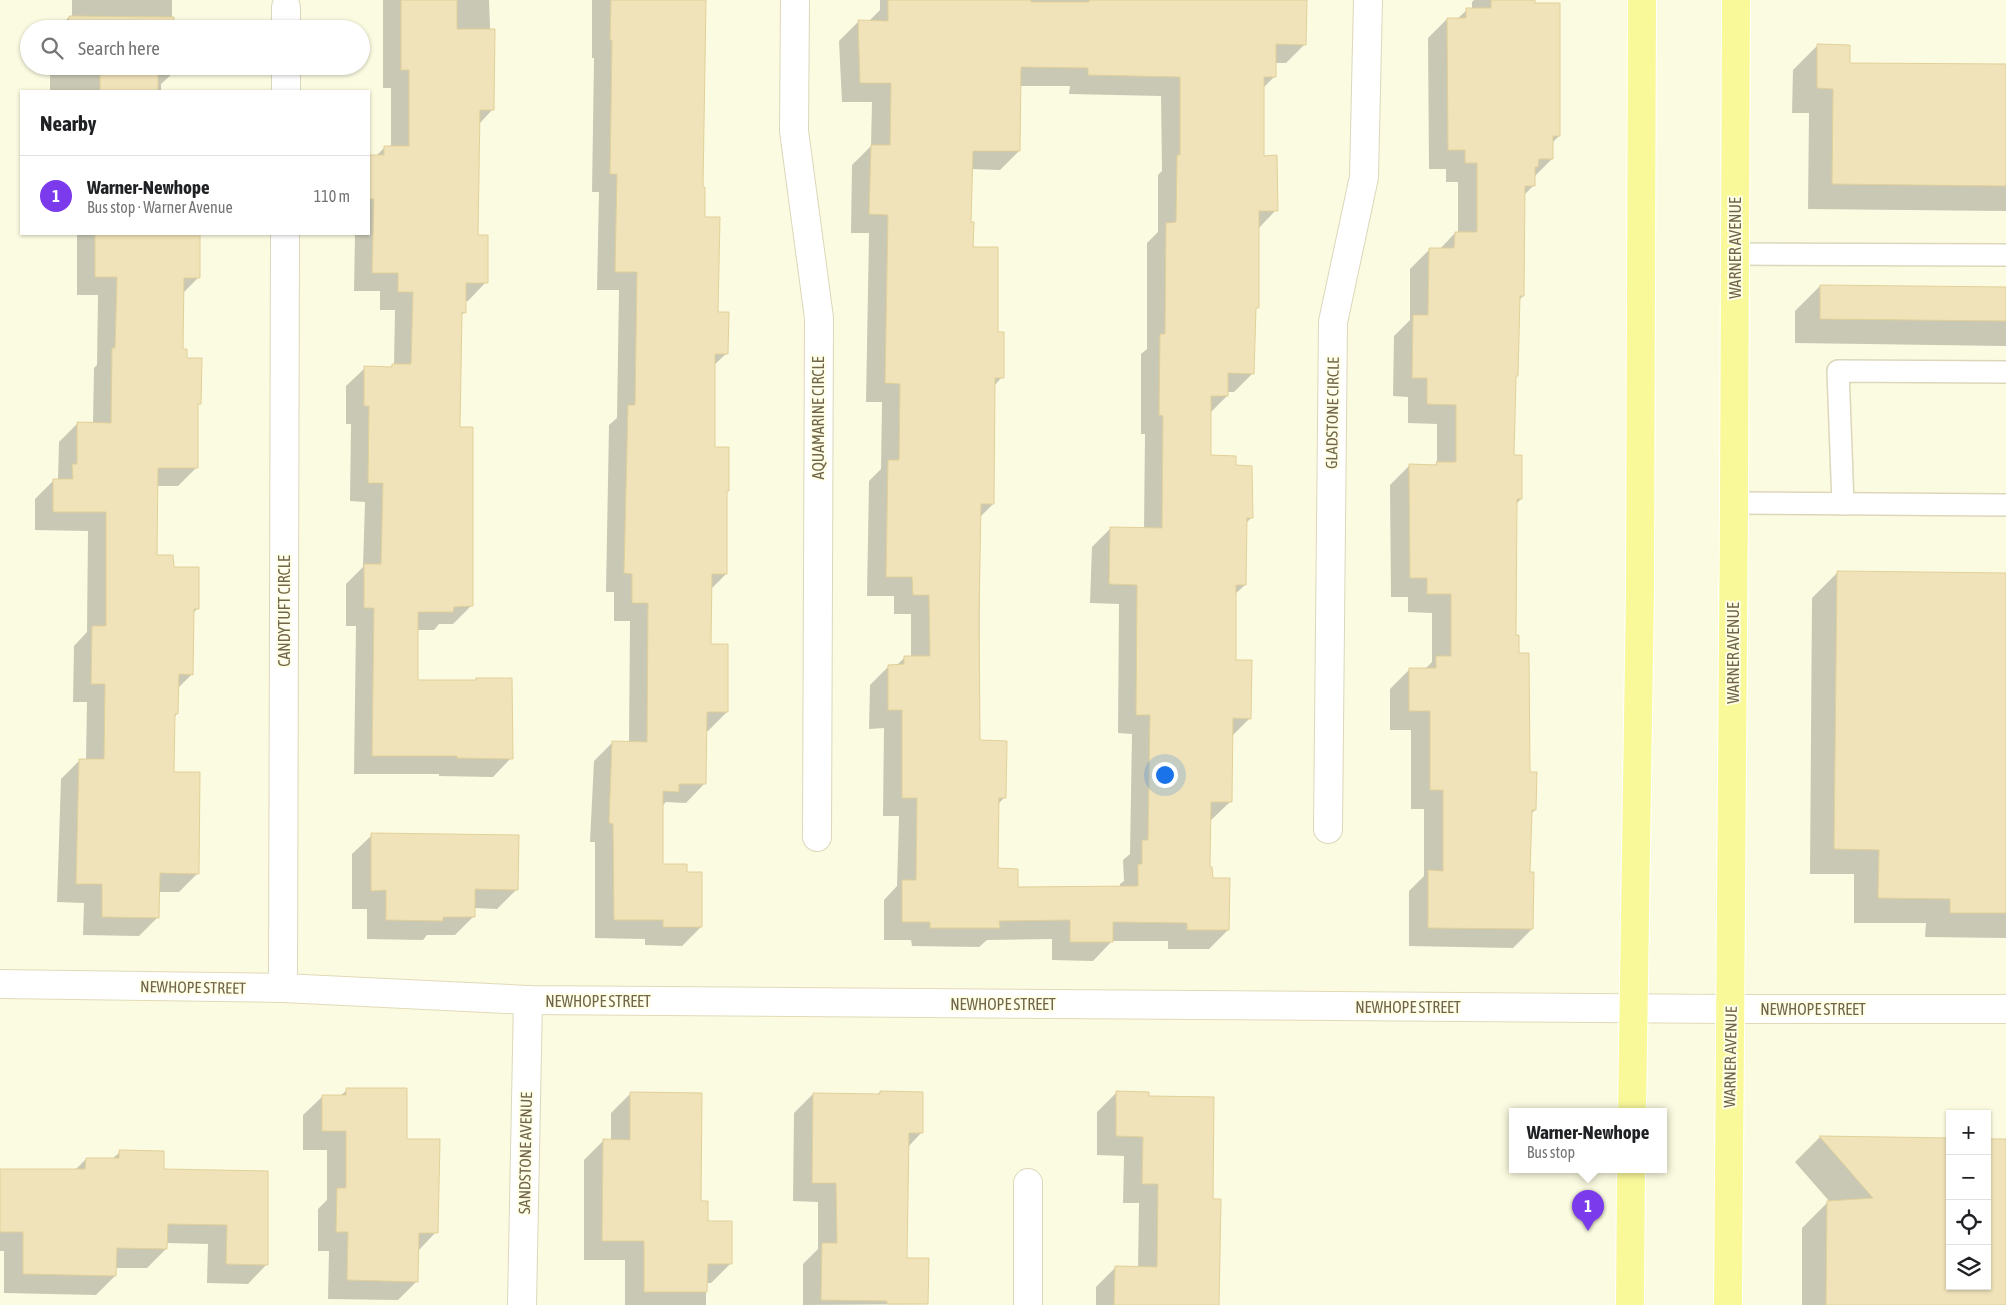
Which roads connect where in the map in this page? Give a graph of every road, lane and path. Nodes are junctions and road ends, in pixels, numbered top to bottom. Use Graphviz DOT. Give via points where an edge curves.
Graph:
graph roads {
  1 [pos="795,0"];
  2 [pos="1368,0"];
  3 [pos="1642,0"];
  4 [pos="1736,0"];
  5 [pos="286,75"];
  6 [pos="286,90"];
  7 [pos="285,235"];
  8 [pos="1735,254"];
  9 [pos="2006,255"];
  10 [pos="2006,372"];
  11 [pos="1734,503"];
  12 [pos="1843,504"];
  13 [pos="2006,504"];
  14 [pos="1328,829"];
  15 [pos="817,837"];
  16 [pos="0,984"];
  17 [pos="283,988"];
  18 [pos="528,1000"];
  19 [pos="1632,1008"];
  20 [pos="1730,1009"];
  21 [pos="2006,1009"];
  22 [pos="1632,1108"];
  23 [pos="1631,1173"];
  24 [pos="1028,1183"];
  25 [pos="522,1305"];
  26 [pos="1028,1305"];
  27 [pos="1630,1305"];
  28 [pos="1728,1305"];
  1 -- 15 [label="street, AQUAMARINE CIRCLE" via="794,131 819,318"];
  2 -- 14 [label="street, GLADSTONE CIRCLE" via="1364,178 1333,322"];
  3 -- 19 [label="main road" via="1640,590"];
  4 -- 8 [label="main road, WARNER AVENUE"];
  5 -- 6 [label="street"];
  7 -- 17 [label="street, CANDYTUFT CIRCLE"];
  8 -- 9 [label="lane"];
  8 -- 11 [label="main road, WARNER AVENUE"];
  10 -- 12 [label="lane" via="1838,371"];
  11 -- 12 [label="lane"];
  11 -- 20 [label="main road, WARNER AVENUE"];
  12 -- 13 [label="lane"];
  16 -- 17 [label="street, NEWHOPE STREET"];
  17 -- 18 [label="street, NEWHOPE STREET"];
  18 -- 19 [label="street, NEWHOPE STREET"];
  18 -- 25 [label="street, SANDSTONE AVENUE"];
  19 -- 20 [label="street, NEWHOPE STREET"];
  19 -- 22 [label="main road"];
  20 -- 21 [label="street, NEWHOPE STREET"];
  20 -- 28 [label="main road, WARNER AVENUE"];
  23 -- 27 [label="main road"];
  24 -- 26 [label="street"];
}
